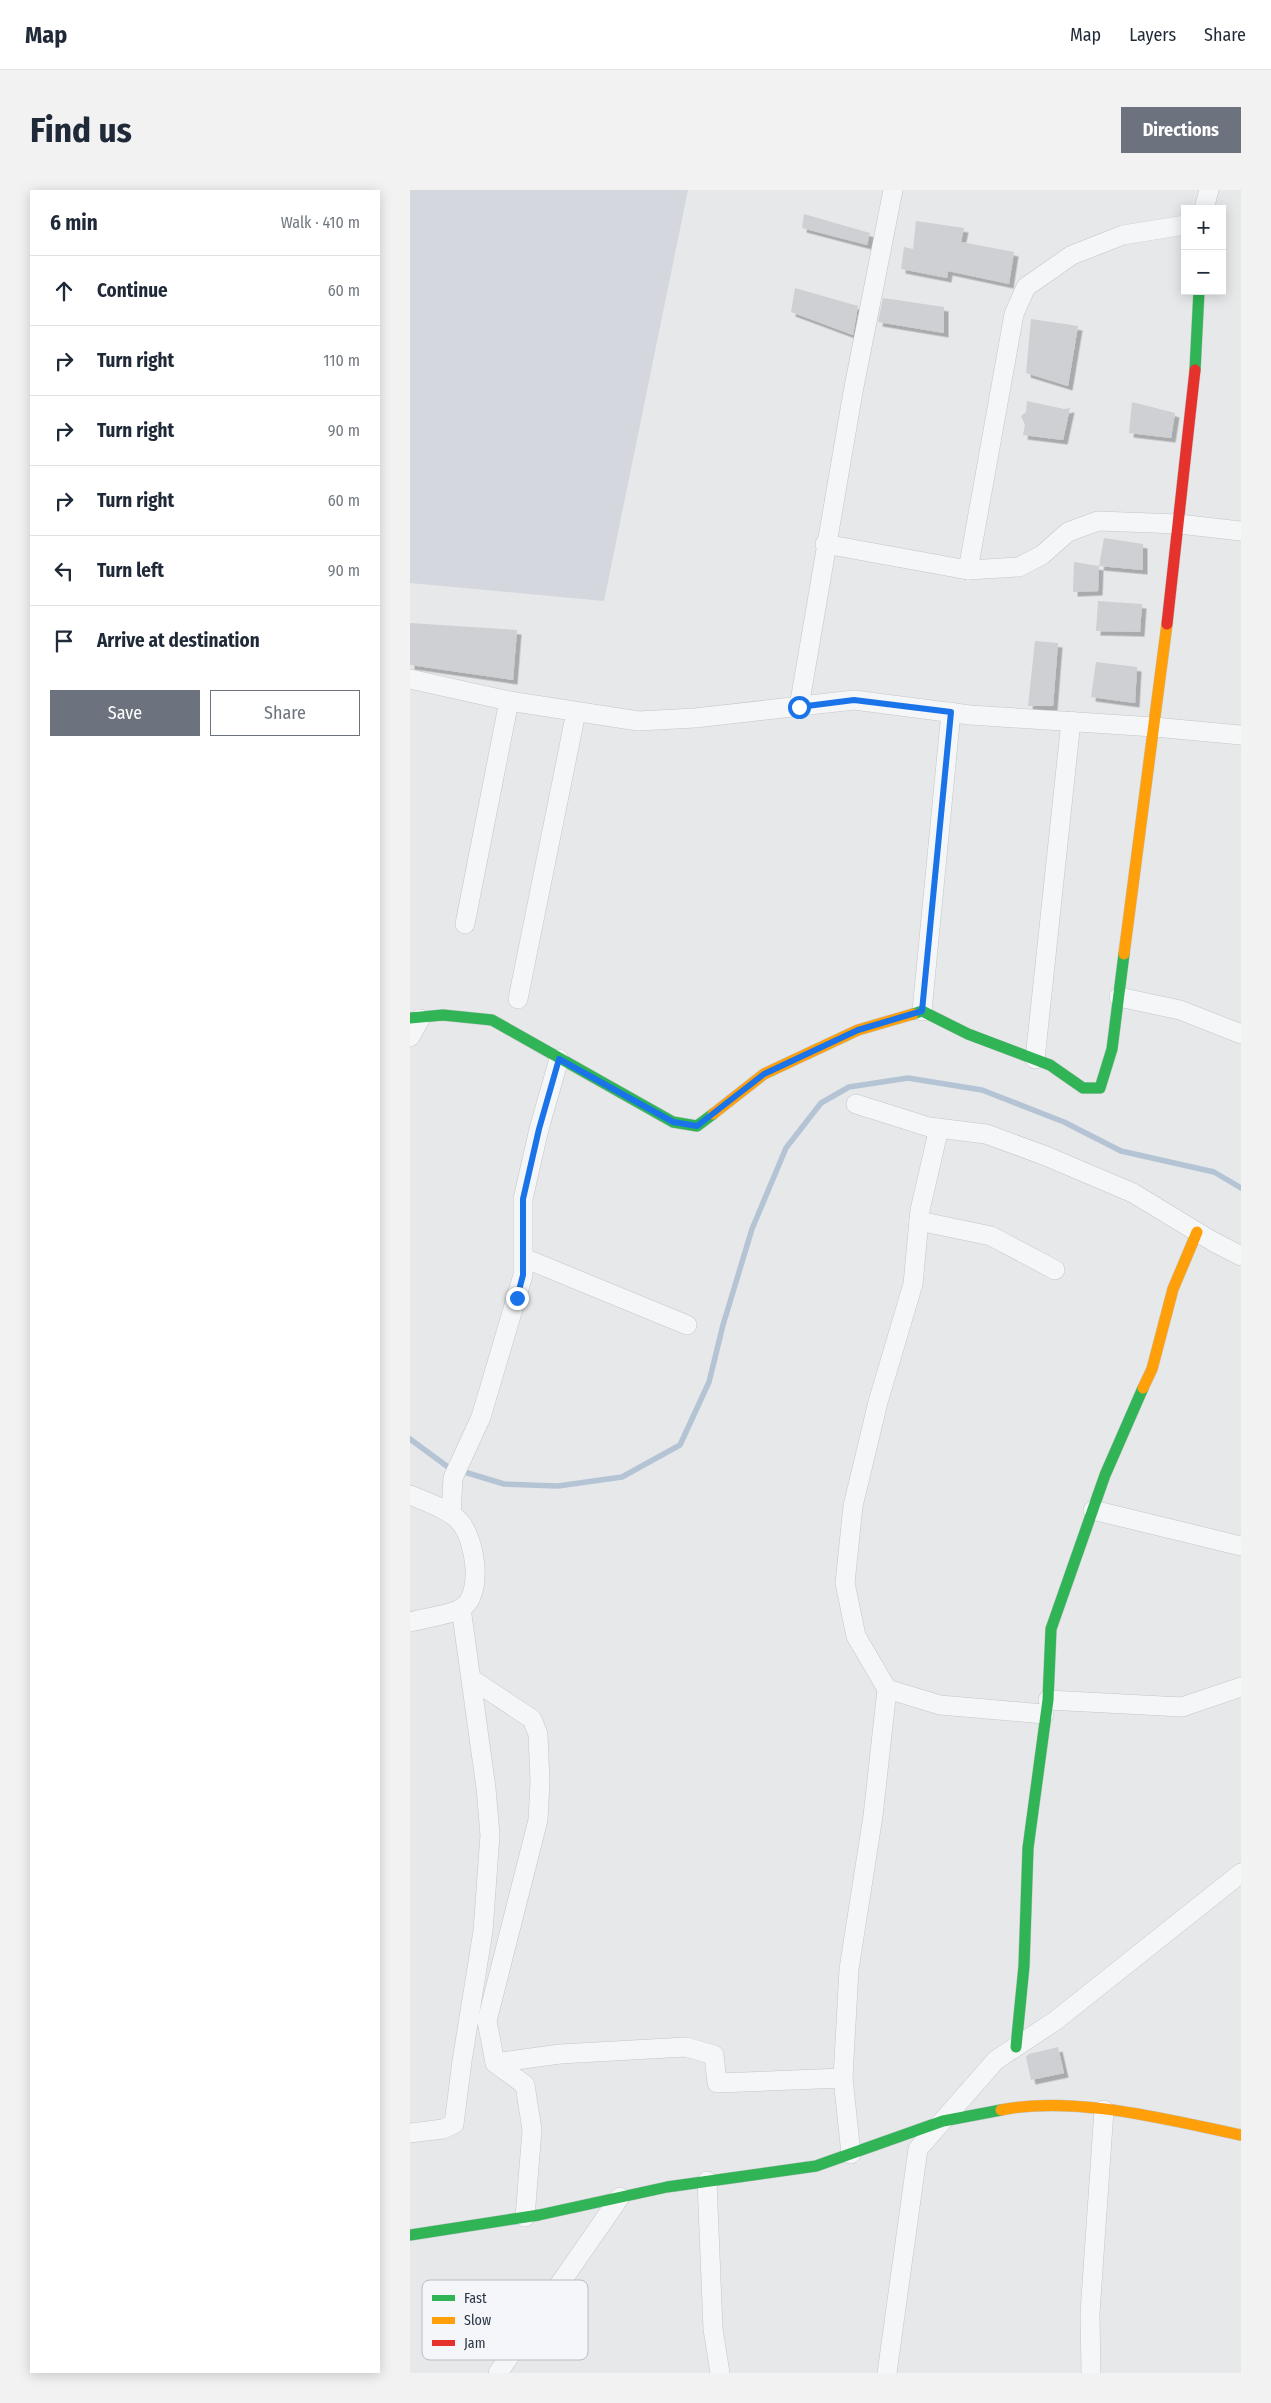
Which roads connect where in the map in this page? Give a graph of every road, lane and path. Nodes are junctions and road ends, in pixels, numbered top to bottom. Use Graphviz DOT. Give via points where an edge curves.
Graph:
graph roads {
  1 [pos="893,190"];
  2 [pos="1209,190"];
  3 [pos="1205,205"];
  4 [pos="1181,227"];
  5 [pos="1199,295"];
  6 [pos="1179,524"];
  7 [pos="1241,531"];
  8 [pos="825,544"];
  9 [pos="968,570"];
  10 [pos="410,679"];
  11 [pos="509,701"];
  12 [pos="799,707"];
  13 [pos="576,712"];
  14 [pos="951,712"];
  15 [pos="1071,721"];
  16 [pos="1154,727"];
  17 [pos="1241,735"];
  18 [pos="465,924"];
  19 [pos="1119,997"];
  20 [pos="518,1000"];
  21 [pos="922,1011"];
  22 [pos="415,1018"];
  23 [pos="1241,1034"];
  24 [pos="410,1037"];
  25 [pos="559,1059"];
  26 [pos="1034,1059"];
  27 [pos="856,1104"];
  28 [pos="939,1128"];
  29 [pos="919,1221"];
  30 [pos="1197,1232"];
  31 [pos="1241,1256"];
  32 [pos="524,1258"];
  33 [pos="1055,1270"];
  34 [pos="687,1325"];
  35 [pos="410,1495"];
  36 [pos="1093,1510"];
  37 [pos="451,1514"];
  38 [pos="1241,1546"];
  39 [pos="461,1608"];
  40 [pos="410,1622"];
  41 [pos="473,1680"];
  42 [pos="1241,1687"];
  43 [pos="887,1689"];
  44 [pos="1046,1707"];
  45 [pos="1241,1873"];
  46 [pos="1016,2047"];
  47 [pos="495,2063"];
  48 [pos="844,2078"];
  49 [pos="1104,2110"];
  50 [pos="943,2121"];
  51 [pos="410,2133"];
  52 [pos="1241,2135"];
  53 [pos="851,2154"];
  54 [pos="707,2181"];
  55 [pos="620,2197"];
  56 [pos="525,2217"];
  57 [pos="410,2235"];
  58 [pos="562,2280"];
  59 [pos="507,2360"];
  60 [pos="498,2373"];
  61 [pos="720,2373"];
  62 [pos="887,2373"];
  63 [pos="1091,2373"];
  1 -- 8 [label="street"];
  2 -- 3 [label="street"];
  4 -- 9 [label="street" via="1123,235 1072,255 1026,287 1014,314"];
  5 -- 6 [label="street" via="1198,338"];
  6 -- 7 [label="street"];
  6 -- 9 [label="street" via="1098,521 1068,532 1042,554 1019,567"];
  6 -- 16 [label="street"];
  8 -- 9 [label="street"];
  8 -- 12 [label="street"];
  10 -- 11 [label="street"];
  11 -- 13 [label="street"];
  11 -- 18 [label="street"];
  12 -- 13 [label="street" via="638,721"];
  12 -- 14 [label="street" via="854,700"];
  13 -- 20 [label="street"];
  14 -- 15 [label="street"];
  14 -- 21 [label="street"];
  15 -- 16 [label="street"];
  15 -- 26 [label="street"];
  16 -- 17 [label="street"];
  16 -- 19 [label="street"];
  19 -- 23 [label="street" via="1180,1010"];
  19 -- 26 [label="street" via="1112,1049 1100,1088 1083,1088 1050,1065"];
  21 -- 25 [label="street" via="858,1030 764,1074 697,1126 673,1122"];
  21 -- 26 [label="street" via="968,1034"];
  22 -- 24 [label="street"];
  22 -- 25 [label="street" via="443,1015 492,1020"];
  25 -- 32 [label="street" via="523,1199"];
  27 -- 28 [label="street"];
  28 -- 29 [label="street"];
  28 -- 30 [label="street" via="986,1134 1046,1156 1133,1193"];
  29 -- 33 [label="street" via="991,1236"];
  29 -- 43 [label="street" via="912,1284 878,1402 853,1506 845,1583 856,1636"];
  30 -- 31 [label="street"];
  30 -- 36 [label="street" via="1173,1289 1152,1369"];
  32 -- 34 [label="street"];
  32 -- 37 [label="street" via="517,1298 481,1417 453,1478"];
  35 -- 37 [label="street"];
  36 -- 38 [label="street"];
  36 -- 44 [label="street" via="1051,1629"];
  37 -- 39 [label="street" via="467,1533 474,1557 475,1579 469,1601"];
  39 -- 40 [label="street"];
  39 -- 41 [label="street"];
  41 -- 47 [label="street" via="532,1720 538,1734 538,1820 487,2021"];
  41 -- 51 [label="street" via="490,1835 483,1931 454,2124 444,2129"];
  42 -- 44 [label="street" via="1182,1707"];
  43 -- 44 [label="street" via="940,1705"];
  43 -- 48 [label="street" via="873,1816 849,1969"];
  44 -- 46 [label="street" via="1028,1848 1024,1966"];
  45 -- 46 [label="street" via="1055,2021"];
  46 -- 50 [label="street" via="996,2060"];
  47 -- 48 [label="street" via="560,2054 686,2047 714,2055 717,2083"];
  47 -- 56 [label="street" via="525,2085 532,2130"];
  48 -- 53 [label="street"];
  49 -- 50 [label="street" via="1019,2106"];
  49 -- 52 [label="street"];
  49 -- 63 [label="street" via="1090,2312"];
  50 -- 53 [label="street"];
  50 -- 62 [label="street" via="918,2149"];
  53 -- 54 [label="street" via="816,2166"];
  54 -- 55 [label="street"];
  54 -- 61 [label="street" via="713,2329"];
  55 -- 56 [label="street"];
  55 -- 58 [label="street"];
  56 -- 57 [label="street"];
  59 -- 60 [label="street"];
}
